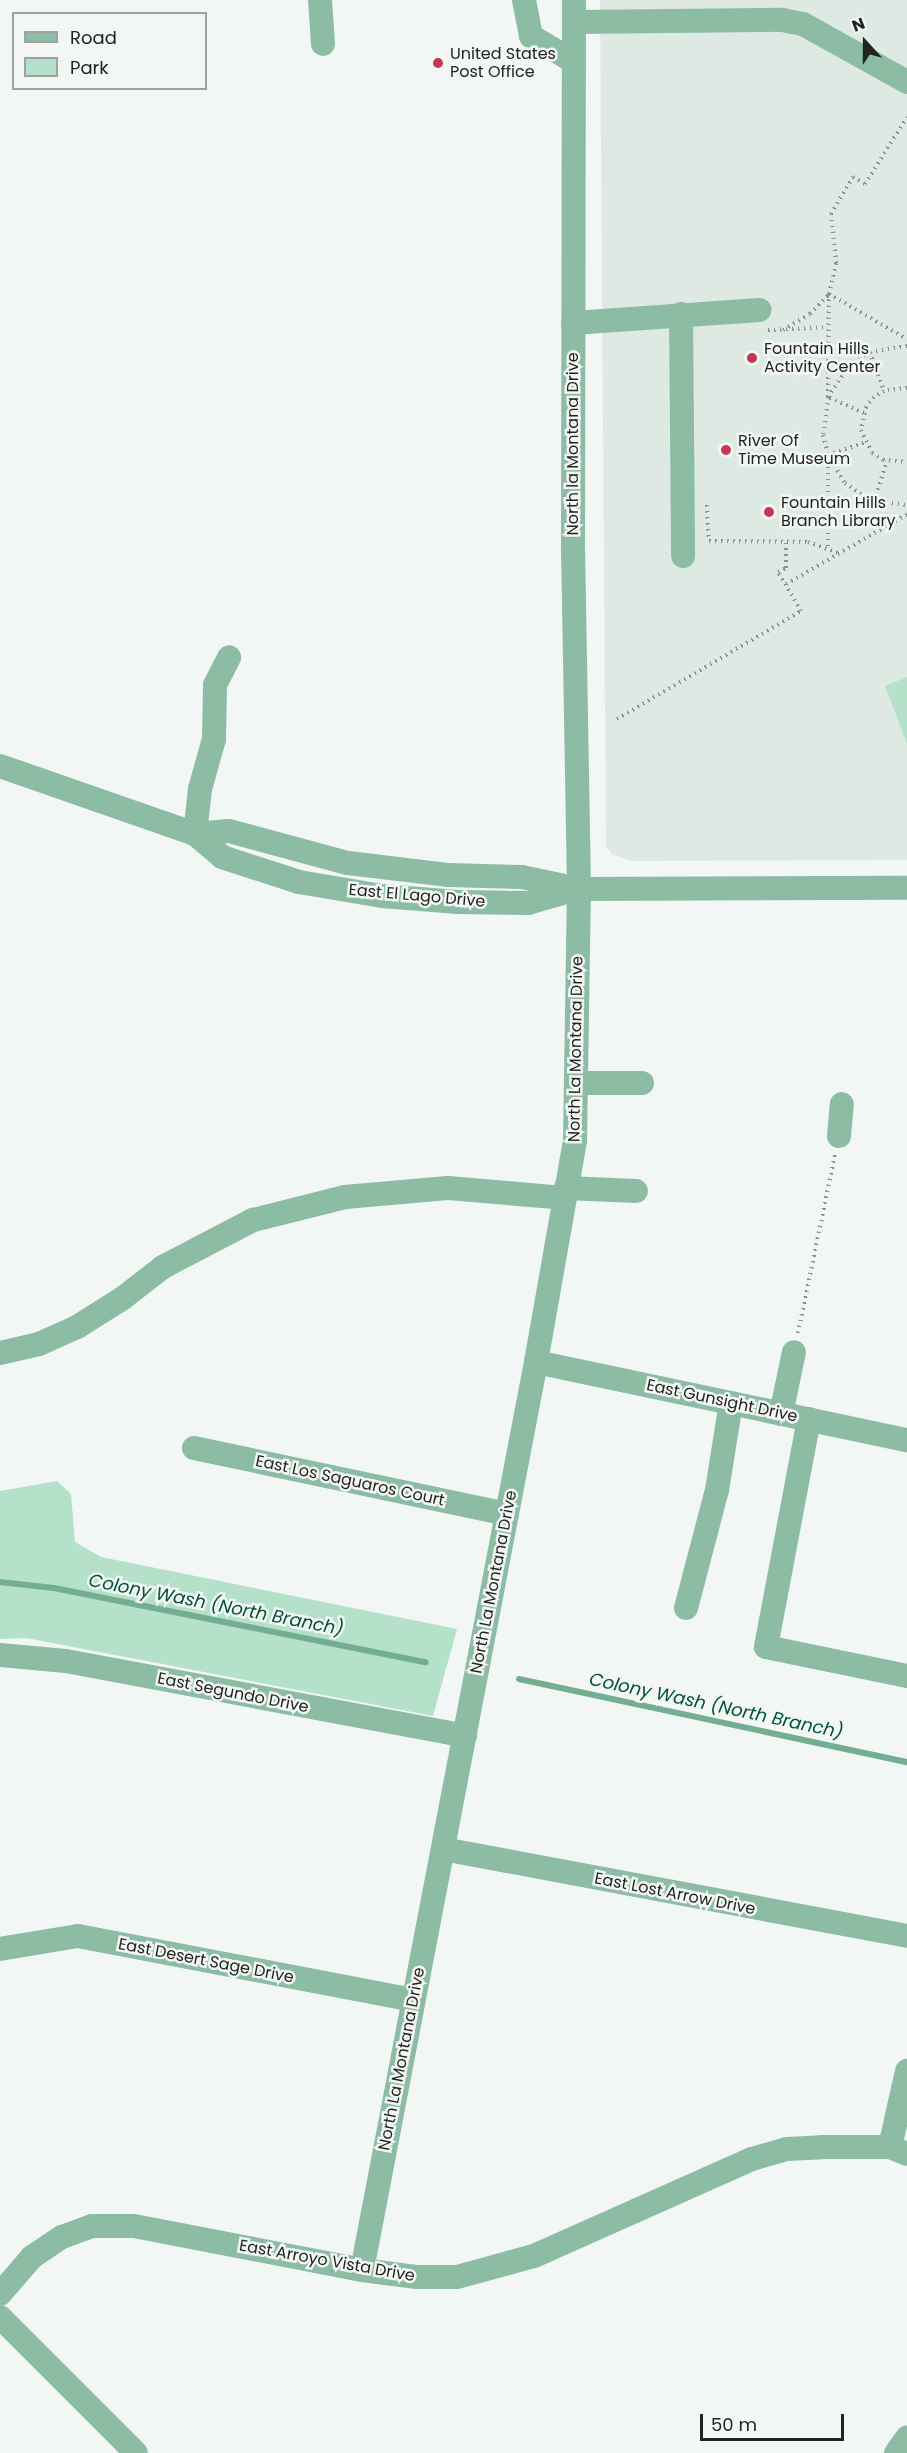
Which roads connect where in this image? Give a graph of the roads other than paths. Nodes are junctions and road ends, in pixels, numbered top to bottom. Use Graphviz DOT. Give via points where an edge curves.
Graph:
graph roads {
  1 [pos="320,0"];
  2 [pos="525,0"];
  3 [pos="574,11"];
  4 [pos="323,44"];
  5 [pos="573,61"];
  6 [pos="907,82"];
  7 [pos="681,314"];
  8 [pos="760,320"];
  9 [pos="573,323"];
  10 [pos="683,556"];
  11 [pos="229,657"];
  12 [pos="0,766"];
  13 [pos="195,834"];
  14 [pos="907,888"];
  15 [pos="579,889"];
  16 [pos="578,1083"];
  17 [pos="642,1083"];
  18 [pos="842,1104"];
  19 [pos="839,1136"];
  20 [pos="636,1191"];
  21 [pos="565,1193"];
  22 [pos="794,1352"];
  23 [pos="0,1353"];
  24 [pos="536,1362"];
  25 [pos="730,1403"];
  26 [pos="781,1413"];
  27 [pos="809,1419"];
  28 [pos="907,1440"];
  29 [pos="194,1448"];
  30 [pos="507,1515"];
  31 [pos="686,1608"];
  32 [pos="0,1655"];
  33 [pos="907,1676"];
  34 [pos="465,1736"];
  35 [pos="443,1850"];
  36 [pos="907,1936"];
  37 [pos="0,1949"];
  38 [pos="412,2000"];
  39 [pos="907,2071"];
  40 [pos="899,2151"];
  41 [pos="362,2270"];
  42 [pos="0,2294"];
  43 [pos="0,2317"];
  44 [pos="907,2438"];
  45 [pos="136,2453"];
  46 [pos="896,2453"];
  1 -- 4 [label="street"];
  2 -- 5 [label="street" via="531,36"];
  3 -- 5 [label="street, North la Montana Drive"];
  3 -- 6 [label="street" via="803,24"];
  5 -- 9 [label="street, North la Montana Drive"];
  7 -- 8 [label="street"];
  7 -- 9 [label="street"];
  7 -- 10 [label="street"];
  9 -- 15 [label="street, North la Montana Drive"];
  11 -- 13 [label="street" via="215,684 214,739 200,789"];
  12 -- 13 [label="street, East El Lago Drive"];
  13 -- 15 [label="street, East El Lago Drive" via="229,831 348,863 450,875 522,877"];
  14 -- 15 [label="street, East El Lago Drive"];
  15 -- 16 [label="street, North La Montana Drive"];
  16 -- 17 [label="street"];
  16 -- 21 [label="street, North La Montana Drive" via="575,1141"];
  18 -- 19 [label="street"];
  20 -- 21 [label="street"];
  21 -- 23 [label="street" via="448,1188 345,1197 253,1220 163,1267 77,1327 39,1344"];
  21 -- 24 [label="street, North La Montana Drive"];
  22 -- 26 [label="street"];
  24 -- 25 [label="street, East Gunsight Drive"];
  24 -- 30 [label="street, North La Montana Drive"];
  25 -- 26 [label="street, East Gunsight Drive"];
  25 -- 31 [label="street" via="717,1490"];
  26 -- 27 [label="street, East Gunsight Drive"];
  27 -- 28 [label="street, East Gunsight Drive"];
  27 -- 33 [label="street" via="766,1647"];
  29 -- 30 [label="street, East Los Saguaros Court"];
  30 -- 34 [label="street, North La Montana Drive"];
  32 -- 34 [label="street, East Segundo Drive" via="66,1661"];
  34 -- 35 [label="street, North La Montana Drive"];
  35 -- 36 [label="street, East Lost Arrow Drive"];
  35 -- 38 [label="street, North La Montana Drive"];
  37 -- 38 [label="street, East Desert Sage Drive" via="78,1936"];
  38 -- 41 [label="street, North La Montana Drive"];
  39 -- 40 [label="street"];
  40 -- 41 [label="street, East Arroyo Vista Drive" via="787,2149 752,2159 501,2268 457,2277 416,2277"];
  41 -- 42 [label="street, East Arroyo Vista Drive" via="134,2226 92,2226 62,2237 32,2257"];
  43 -- 45 [label="street"];
  44 -- 46 [label="street"];
}
